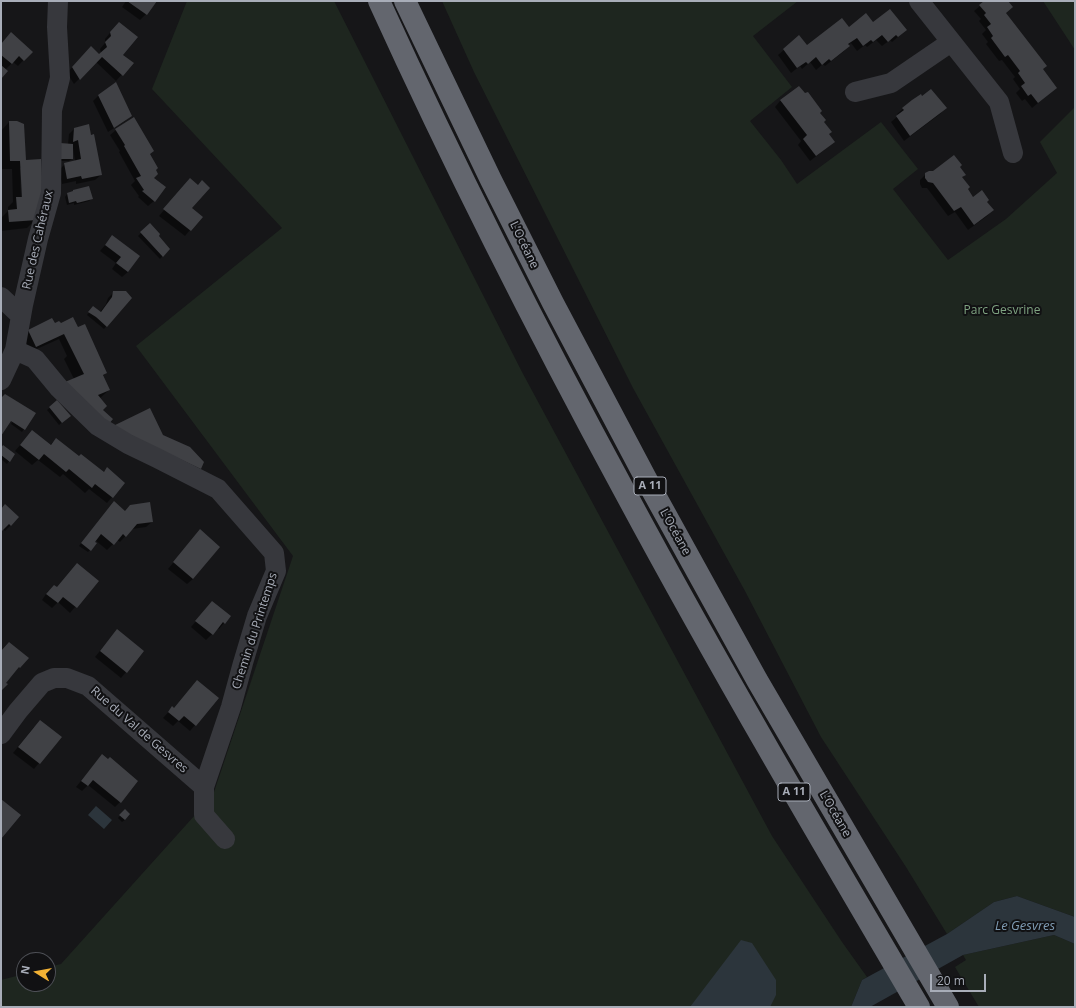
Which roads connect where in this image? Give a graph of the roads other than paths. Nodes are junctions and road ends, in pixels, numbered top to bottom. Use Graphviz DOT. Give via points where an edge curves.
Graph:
graph roads {
  1 [pos="58,1"];
  2 [pos="379,1"];
  3 [pos="405,1"];
  4 [pos="919,1"];
  5 [pos="951,42"];
  6 [pos="855,92"];
  7 [pos="1013,153"];
  8 [pos="1,297"];
  9 [pos="21,316"];
  10 [pos="16,350"];
  11 [pos="1,380"];
  12 [pos="1,734"];
  13 [pos="204,787"];
  14 [pos="224,839"];
  15 [pos="919,1007"];
  16 [pos="948,1007"];
  1 -- 9 [label="street, Rue des Cahéraux" via="60,78 52,110 51,193"];
  2 -- 15 [label="highway, L’Océane / A 11" via="440,132 523,299 626,495 746,710"];
  3 -- 16 [label="highway, L’Océane / A 11" via="546,290 652,490 757,680"];
  4 -- 5 [label="street"];
  5 -- 6 [label="street" via="891,83"];
  5 -- 7 [label="street" via="999,102"];
  8 -- 9 [label="street"];
  9 -- 10 [label="street, Rue des Cahéraux"];
  10 -- 11 [label="street, Rue des Cahéraux"];
  10 -- 13 [label="street, Chemin du Printemps" via="35,359 59,388 98,426 218,489 274,553 276,571 257,616 231,707"];
  12 -- 13 [label="street, Rue du Val de Gesvres" via="42,683 54,678 67,678 88,686"];
  13 -- 14 [label="street, Chemin du Printemps" via="204,815"];
}
